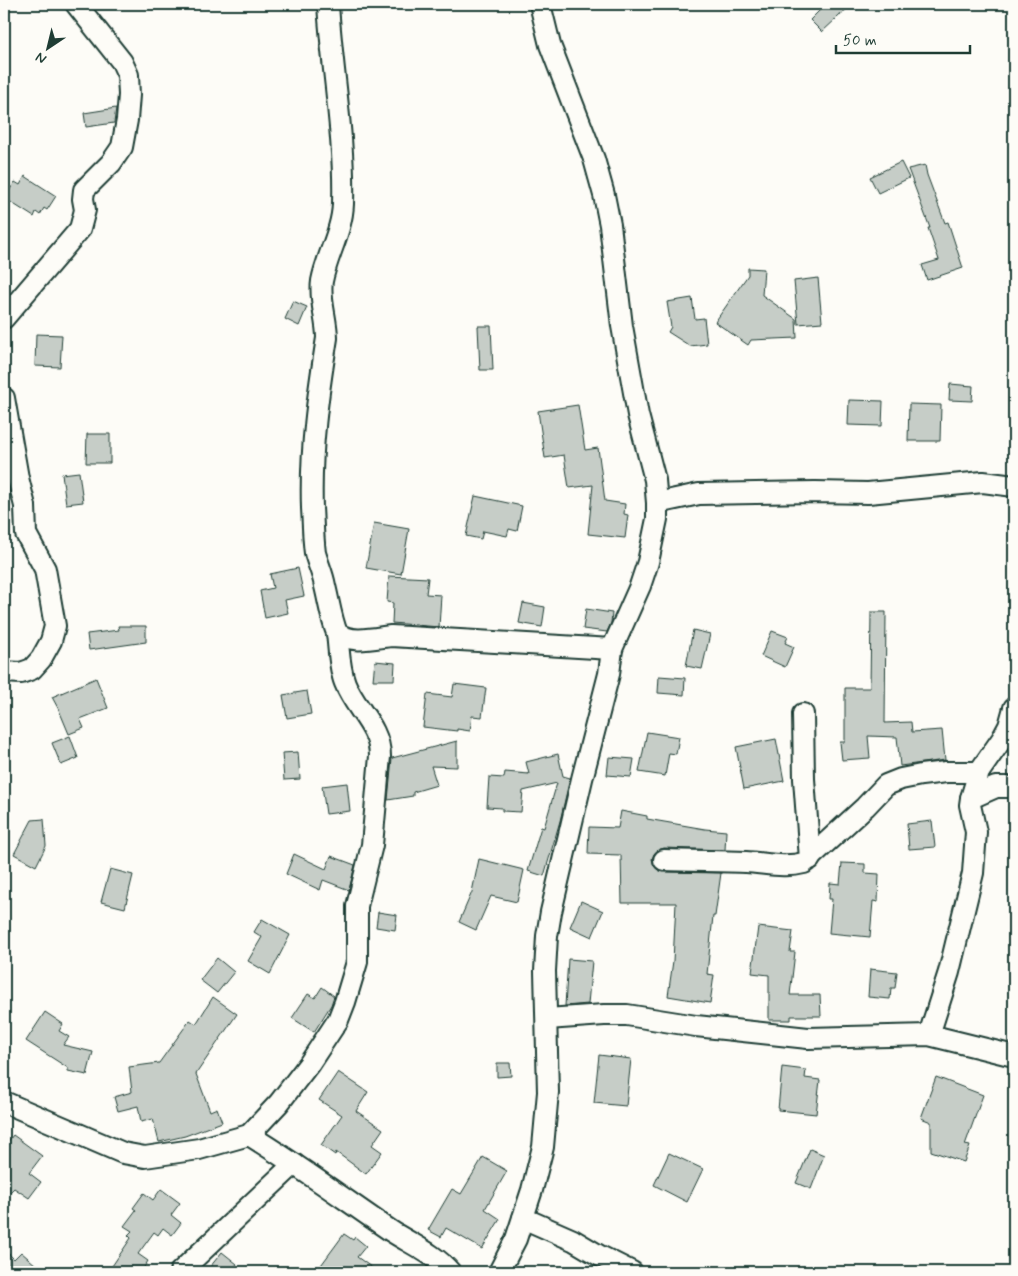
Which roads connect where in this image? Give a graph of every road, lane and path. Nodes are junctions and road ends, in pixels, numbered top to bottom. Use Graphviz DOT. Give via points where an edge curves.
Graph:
graph roads {
  1 [pos="76,4"];
  2 [pos="328,4"];
  3 [pos="540,4"];
  4 [pos="4,318"];
  5 [pos="4,398"];
  6 [pos="1014,486"];
  7 [pos="657,503"];
  8 [pos="337,634"];
  9 [pos="612,649"];
  10 [pos="4,672"];
  11 [pos="1014,708"];
  12 [pos="803,714"];
  13 [pos="979,772"];
  14 [pos="1014,787"];
  15 [pos="971,798"];
  16 [pos="810,859"];
  17 [pos="664,860"];
  18 [pos="547,1019"];
  19 [pos="929,1035"];
  20 [pos="1014,1056"];
  21 [pos="4,1102"];
  22 [pos="249,1135"];
  23 [pos="294,1164"];
  24 [pos="523,1218"];
  25 [pos="180,1272"];
  26 [pos="450,1272"];
  27 [pos="499,1272"];
  28 [pos="632,1272"];
  1 -- 4 [label="street" via="116,54 128,75 127,120 122,147 84,190 85,217 80,229"];
  2 -- 8 [label="street" via="344,160 343,207 322,283 327,338 316,408 312,494 316,555"];
  3 -- 7 [label="street" via="550,45 594,159 604,195 620,319 638,414 655,480"];
  5 -- 10 [label="street" via="25,506 26,534 45,569 55,626 51,641 32,668 21,673"];
  6 -- 7 [label="street" via="983,482 868,493 699,494"];
  7 -- 9 [label="street" via="648,562"];
  8 -- 9 [label="street" via="359,639 391,636"];
  8 -- 22 [label="street" via="344,682 376,735 380,751 372,845 357,913 357,962 338,1020 279,1103"];
  9 -- 18 [label="street" via="609,674 547,936"];
  11 -- 13 [label="street" via="1009,726"];
  12 -- 16 [label="street"];
  13 -- 15 [label="street"];
  13 -- 16 [label="street" via="921,775 886,786"];
  14 -- 15 [label="street" via="996,787"];
  15 -- 19 [label="street" via="976,832 973,873 949,972"];
  16 -- 17 [label="street" via="797,865"];
  18 -- 19 [label="street" via="627,1015 808,1038"];
  18 -- 24 [label="street" via="548,1092 543,1147"];
  19 -- 20 [label="street"];
  21 -- 22 [label="street" via="123,1153 145,1157 199,1149"];
  22 -- 23 [label="street"];
  23 -- 25 [label="street"];
  23 -- 26 [label="street" via="443,1264"];
  24 -- 27 [label="street"];
  24 -- 28 [label="street"];
}
